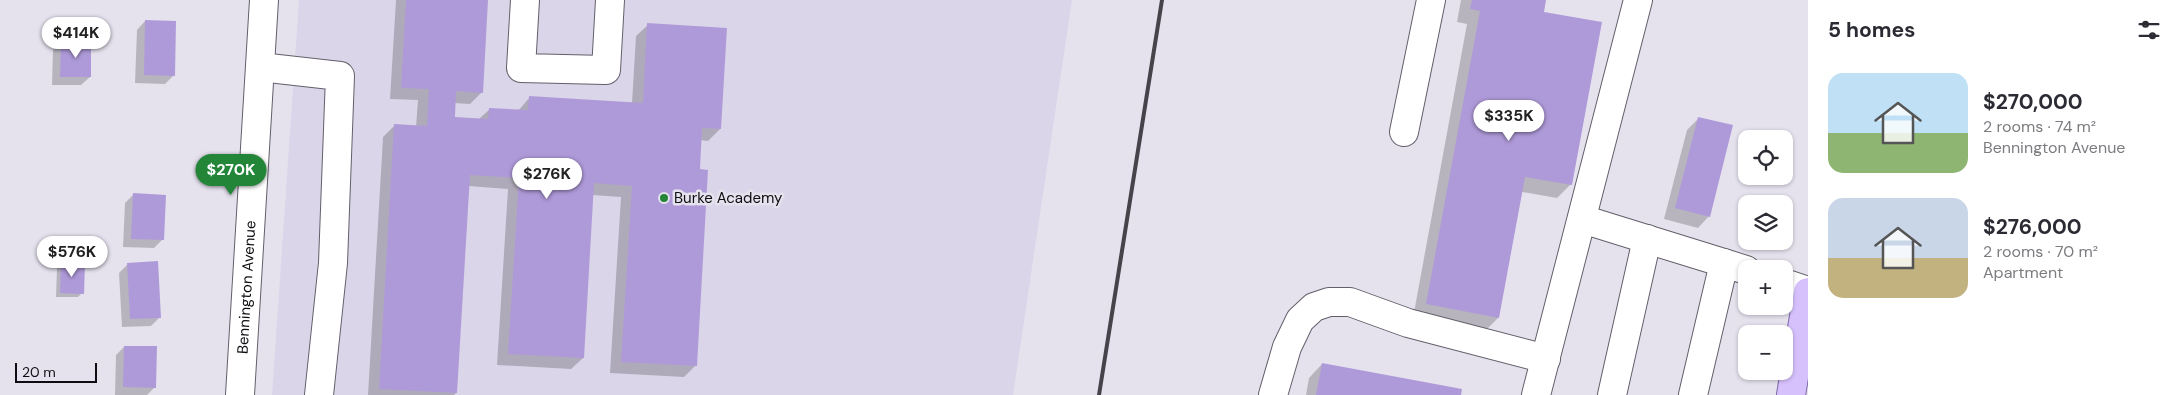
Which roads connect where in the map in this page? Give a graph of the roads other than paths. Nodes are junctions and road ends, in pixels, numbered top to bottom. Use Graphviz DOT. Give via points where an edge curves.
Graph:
graph roads {
  1 [pos="264,0"];
  2 [pos="526,0"];
  3 [pos="610,0"];
  4 [pos="1431,0"];
  5 [pos="1638,0"];
  6 [pos="260,67"];
  7 [pos="1404,132"];
  8 [pos="1582,219"];
  9 [pos="1647,239"];
  10 [pos="1735,267"];
  11 [pos="1793,286"];
  12 [pos="1808,292"];
  13 [pos="1546,359"];
  14 [pos="240,395"];
  15 [pos="319,395"];
  16 [pos="1273,395"];
  17 [pos="1536,395"];
  18 [pos="1612,395"];
  19 [pos="1693,395"];
  20 [pos="1791,395"];
  1 -- 6 [label="street, Bennington Avenue"];
  2 -- 3 [label="street" via="520,68 606,70"];
  4 -- 7 [label="street"];
  5 -- 8 [label="street"];
  6 -- 14 [label="street, Bennington Avenue"];
  6 -- 15 [label="street" via="340,76 333,263"];
  8 -- 9 [label="street"];
  8 -- 13 [label="street"];
  9 -- 10 [label="street"];
  9 -- 18 [label="street"];
  10 -- 19 [label="street"];
  11 -- 12 [label="street"];
  12 -- 20 [label="main road"];
  13 -- 16 [label="street" via="1408,323 1350,302 1329,302 1314,307 1300,320 1287,347"];
  13 -- 17 [label="street"];
}
